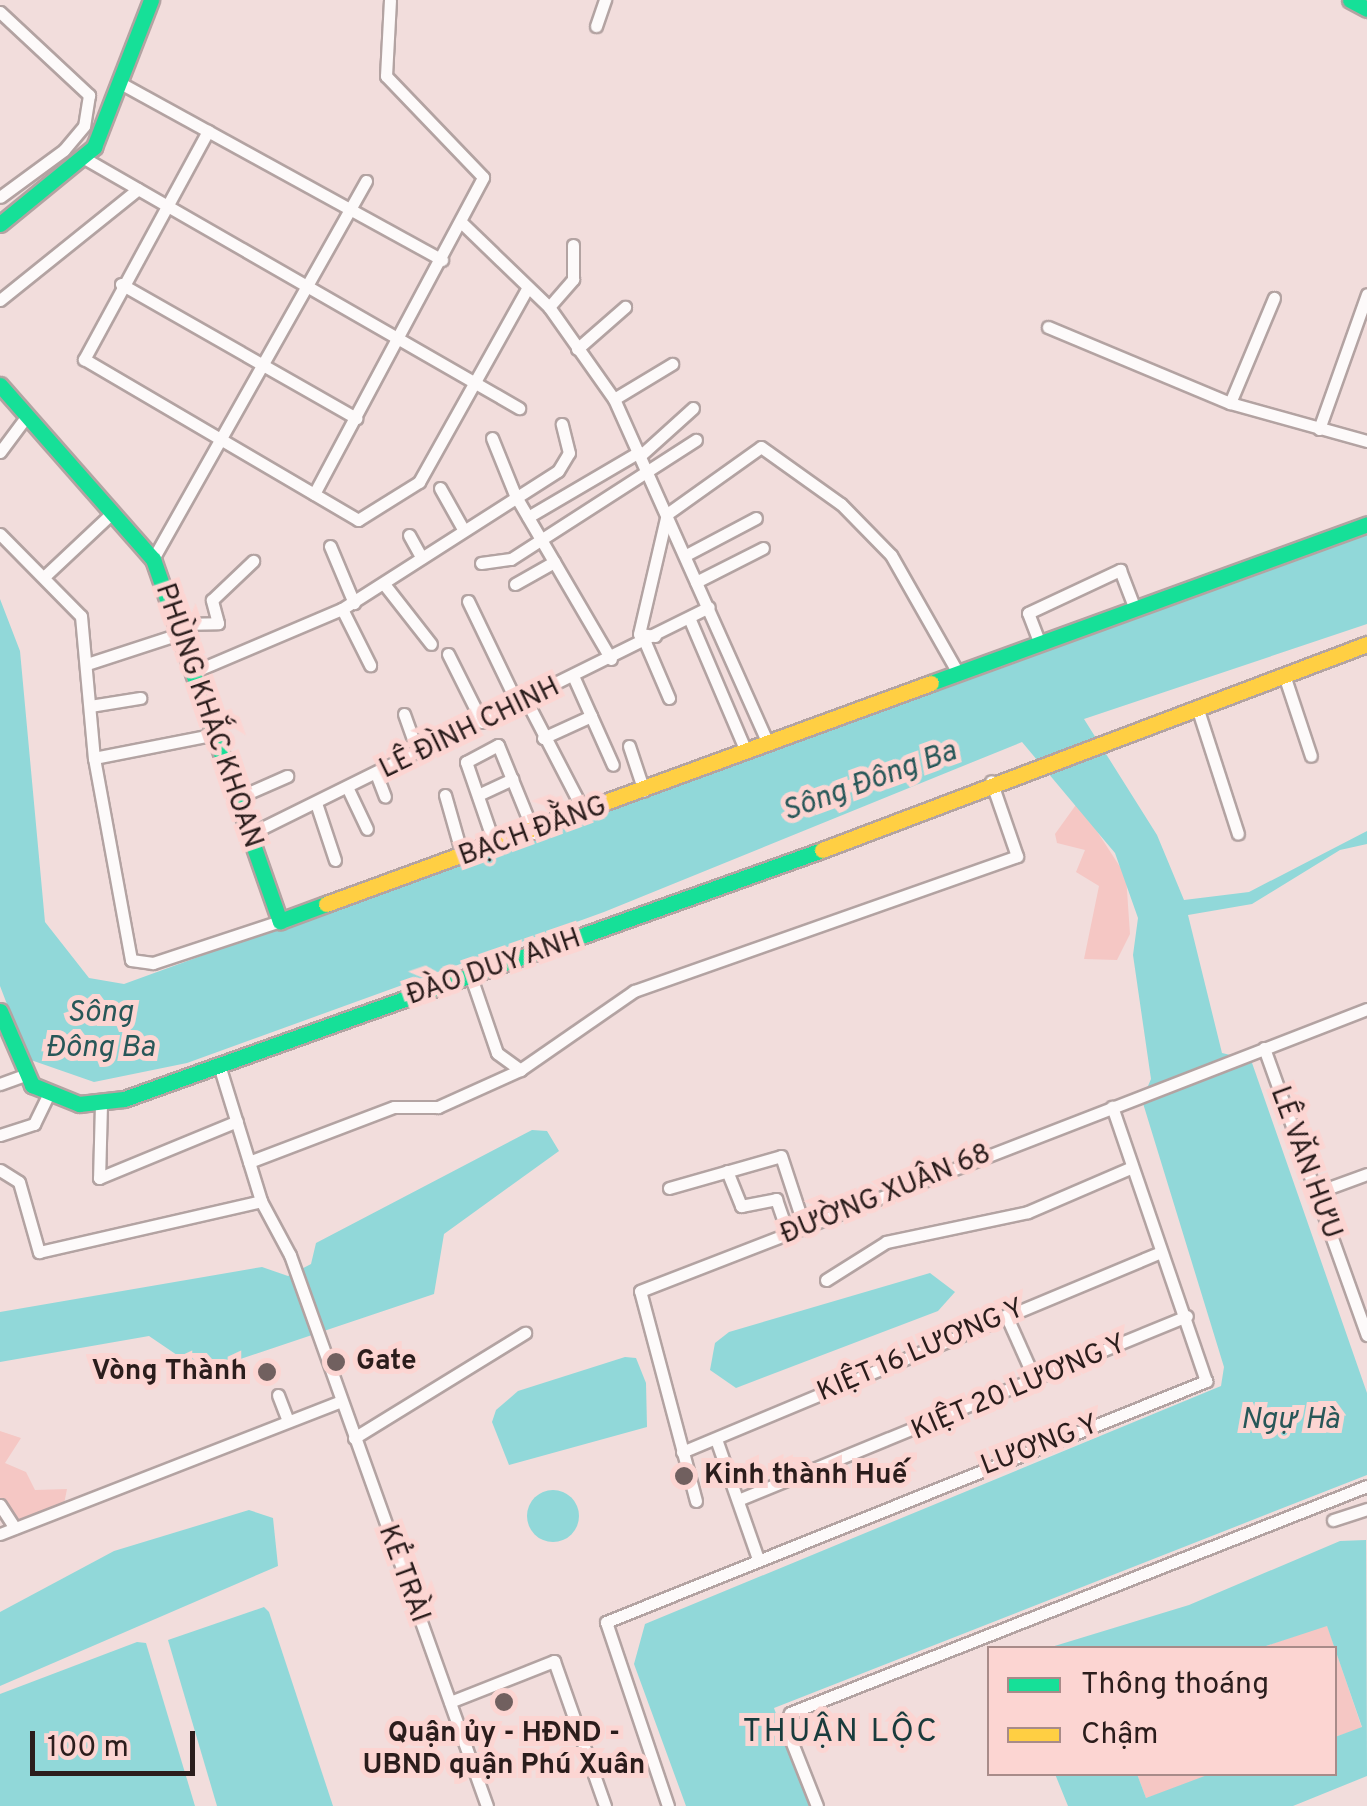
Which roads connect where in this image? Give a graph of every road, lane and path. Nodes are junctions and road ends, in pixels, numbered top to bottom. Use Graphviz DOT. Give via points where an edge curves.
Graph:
graph roads {
  1 [pos="151,0"];
  2 [pos="390,0"];
  3 [pos="605,0"];
  4 [pos="1350,0"];
  5 [pos="1367,10"];
  6 [pos="0,12"];
  7 [pos="596,26"];
  8 [pos="124,85"];
  9 [pos="208,131"];
  10 [pos="84,158"];
  11 [pos="366,181"];
  12 [pos="138,189"];
  13 [pos="0,197"];
  14 [pos="166,205"];
  15 [pos="350,210"];
  16 [pos="462,222"];
  17 [pos="0,224"];
  18 [pos="573,245"];
  19 [pos="442,260"];
  20 [pos="122,284"];
  21 [pos="307,286"];
  22 [pos="527,289"];
  23 [pos="1367,294"];
  24 [pos="1274,298"];
  25 [pos="0,300"];
  26 [pos="549,307"];
  27 [pos="626,307"];
  28 [pos="1048,327"];
  29 [pos="399,338"];
  30 [pos="578,349"];
  31 [pos="672,364"];
  32 [pos="263,365"];
  33 [pos="474,382"];
  34 [pos="0,385"];
  35 [pos="614,399"];
  36 [pos="1230,403"];
  37 [pos="519,408"];
  38 [pos="693,408"];
  39 [pos="26,417"];
  40 [pos="356,418"];
  41 [pos="562,424"];
  42 [pos="1320,429"];
  43 [pos="492,438"];
  44 [pos="696,440"];
  45 [pos="220,441"];
  46 [pos="1367,441"];
  47 [pos="0,452"];
  48 [pos="640,454"];
  49 [pos="649,473"];
  50 [pos="440,488"];
  51 [pos="314,494"];
  52 [pos="515,495"];
  53 [pos="112,514"];
  54 [pos="667,514"];
  55 [pos="528,517"];
  56 [pos="756,518"];
  57 [pos="1367,524"];
  58 [pos="463,530"];
  59 [pos="0,534"];
  60 [pos="410,534"];
  61 [pos="540,538"];
  62 [pos="330,546"];
  63 [pos="762,548"];
  64 [pos="686,554"];
  65 [pos="422,558"];
  66 [pos="153,560"];
  67 [pos="253,561"];
  68 [pos="554,562"];
  69 [pos="480,564"];
  70 [pos="47,574"];
  71 [pos="696,582"];
  72 [pos="384,584"];
  73 [pos="515,584"];
  74 [pos="468,601"];
  75 [pos="348,606"];
  76 [pos="709,607"];
  77 [pos="1135,609"];
  78 [pos="690,620"];
  79 [pos="180,629"];
  80 [pos="650,639"];
  81 [pos="431,644"];
  82 [pos="1040,644"];
  83 [pos="1367,644"];
  84 [pos="448,654"];
  85 [pos="610,658"];
  86 [pos="87,664"];
  87 [pos="370,665"];
  88 [pos="191,673"];
  89 [pos="958,673"];
  90 [pos="1284,675"];
  91 [pos="574,678"];
  92 [pos="140,698"];
  93 [pos="670,698"];
  94 [pos="522,702"];
  95 [pos="90,706"];
  96 [pos="1197,707"];
  97 [pos="404,714"];
  98 [pos="591,716"];
  99 [pos="482,722"];
  100 [pos="216,734"];
  101 [pos="542,738"];
  102 [pos="768,743"];
  103 [pos="629,746"];
  104 [pos="746,751"];
  105 [pos="413,756"];
  106 [pos="1311,756"];
  107 [pos="94,758"];
  108 [pos="614,765"];
  109 [pos="413,772"];
  110 [pos="288,776"];
  111 [pos="376,776"];
  112 [pos="512,779"];
  113 [pos="991,781"];
  114 [pos="348,789"];
  115 [pos="644,791"];
  116 [pos="444,795"];
  117 [pos="478,795"];
  118 [pos="386,797"];
  119 [pos="237,798"];
  120 [pos="316,803"];
  121 [pos="585,814"];
  122 [pos="367,829"];
  123 [pos="534,833"];
  124 [pos="1238,834"];
  125 [pos="248,836"];
  126 [pos="495,846"];
  127 [pos="463,859"];
  128 [pos="335,860"];
  129 [pos="280,921"];
  130 [pos="471,977"];
  131 [pos="1367,1009"];
  132 [pos="0,1011"];
  133 [pos="3,1031"];
  134 [pos="1264,1048"];
  135 [pos="220,1064"];
  136 [pos="520,1070"];
  137 [pos="22,1076"];
  138 [pos="0,1084"];
  139 [pos="49,1092"];
  140 [pos="101,1104"];
  141 [pos="1112,1108"];
  142 [pos="237,1122"];
  143 [pos="0,1135"];
  144 [pos="249,1162"];
  145 [pos="1130,1168"];
  146 [pos="0,1170"];
  147 [pos="727,1171"];
  148 [pos="1367,1174"];
  149 [pos="669,1188"];
  150 [pos="1316,1193"];
  151 [pos="261,1201"];
  152 [pos="806,1230"];
  153 [pos="788,1236"];
  154 [pos="1161,1252"];
  155 [pos="826,1280"];
  156 [pos="1006,1315"];
  157 [pos="1187,1316"];
  158 [pos="525,1333"];
  159 [pos="1367,1334"];
  160 [pos="1036,1382"];
  161 [pos="278,1394"];
  162 [pos="340,1401"];
  163 [pos="288,1422"];
  164 [pos="354,1438"];
  165 [pos="716,1439"];
  166 [pos="682,1452"];
  167 [pos="1367,1486"];
  168 [pos="696,1500"];
  169 [pos="738,1500"];
  170 [pos="0,1505"];
  171 [pos="1367,1510"];
  172 [pos="1334,1520"];
  173 [pos="15,1528"];
  174 [pos="0,1534"];
  175 [pos="758,1559"];
  176 [pos="450,1702"];
  177 [pos="487,1806"];
  178 [pos="605,1806"];
  179 [pos="668,1806"];
  180 [pos="818,1806"];
  1 -- 8 [label="street"];
  2 -- 16 [label="street" via="386,76 484,174"];
  3 -- 7 [label="street"];
  4 -- 5 [label="street"];
  6 -- 13 [label="street" via="90,95 84,126 64,150"];
  8 -- 9 [label="street"];
  8 -- 10 [label="street"];
  9 -- 14 [label="street"];
  9 -- 15 [label="street"];
  10 -- 12 [label="street"];
  10 -- 17 [label="street"];
  11 -- 15 [label="street"];
  12 -- 14 [label="street"];
  12 -- 25 [label="street"];
  14 -- 20 [label="street"];
  14 -- 21 [label="street"];
  15 -- 19 [label="street"];
  15 -- 21 [label="street"];
  16 -- 19 [label="street"];
  16 -- 22 [label="street"];
  18 -- 26 [label="street" via="574,279"];
  19 -- 29 [label="street"];
  20 -- 32 [label="street"];
  20 -- 45 [label="street" via="84,352 87,365"];
  21 -- 29 [label="street"];
  21 -- 32 [label="street"];
  22 -- 26 [label="street"];
  22 -- 33 [label="street"];
  23 -- 42 [label="street"];
  24 -- 36 [label="street"];
  26 -- 30 [label="street"];
  27 -- 30 [label="street"];
  28 -- 36 [label="street"];
  29 -- 33 [label="street"];
  29 -- 40 [label="street"];
  30 -- 35 [label="street"];
  31 -- 35 [label="street"];
  32 -- 40 [label="street"];
  32 -- 45 [label="street"];
  33 -- 37 [label="street"];
  33 -- 51 [label="street" via="418,482 398,500 364,520"];
  34 -- 39 [label="street, PHÙNG KHẮC KHOAN"];
  35 -- 48 [label="street"];
  36 -- 42 [label="street"];
  38 -- 48 [label="street"];
  39 -- 47 [label="street"];
  39 -- 53 [label="street, PHÙNG KHẮC KHOAN"];
  40 -- 51 [label="street"];
  41 -- 52 [label="street" via="567,463"];
  42 -- 46 [label="street"];
  43 -- 52 [label="street"];
  44 -- 49 [label="street"];
  45 -- 51 [label="street"];
  45 -- 66 [label="street"];
  48 -- 49 [label="street"];
  48 -- 55 [label="street"];
  49 -- 54 [label="street"];
  49 -- 61 [label="street"];
  50 -- 58 [label="street"];
  52 -- 55 [label="street"];
  52 -- 58 [label="street"];
  53 -- 66 [label="street, PHÙNG KHẮC KHOAN"];
  53 -- 70 [label="street"];
  54 -- 64 [label="street"];
  54 -- 80 [label="street" via="639,634"];
  54 -- 89 [label="street" via="768,448 891,555"];
  55 -- 61 [label="street"];
  56 -- 64 [label="street"];
  57 -- 77 [label="street, BẠCH ĐẰNG"];
  58 -- 65 [label="street"];
  59 -- 70 [label="street, BẠCH ĐẰNG"];
  60 -- 65 [label="street"];
  61 -- 68 [label="street"];
  61 -- 69 [label="street" via="511,558"];
  62 -- 75 [label="street"];
  63 -- 71 [label="street"];
  64 -- 71 [label="street"];
  65 -- 72 [label="street"];
  66 -- 79 [label="street, PHÙNG KHẮC KHOAN"];
  67 -- 79 [label="street" via="212,600 218,623"];
  68 -- 73 [label="street"];
  68 -- 85 [label="street"];
  70 -- 86 [label="street, BẠCH ĐẰNG" via="81,616"];
  71 -- 76 [label="street"];
  72 -- 75 [label="street"];
  72 -- 81 [label="street"];
  74 -- 94 [label="street"];
  75 -- 87 [label="street"];
  75 -- 88 [label="street"];
  76 -- 78 [label="street, LÊ ĐÌNH CHINH"];
  76 -- 102 [label="street"];
  77 -- 82 [label="street, BẠCH ĐẰNG"];
  77 -- 82 [label="street" via="1120,570 1028,613"];
  78 -- 80 [label="street, LÊ ĐÌNH CHINH"];
  78 -- 104 [label="street"];
  79 -- 86 [label="street"];
  79 -- 88 [label="street, PHÙNG KHẮC KHOAN"];
  80 -- 85 [label="street, LÊ ĐÌNH CHINH"];
  80 -- 93 [label="street"];
  82 -- 89 [label="street, BẠCH ĐẰNG"];
  83 -- 90 [label="street, ĐÀO DUY ANH"];
  84 -- 99 [label="street"];
  85 -- 91 [label="street, LÊ ĐÌNH CHINH"];
  86 -- 95 [label="street, BẠCH ĐẰNG"];
  88 -- 100 [label="street, PHÙNG KHẮC KHOAN"];
  89 -- 102 [label="street, BẠCH ĐẰNG"];
  90 -- 96 [label="street, ĐÀO DUY ANH"];
  90 -- 106 [label="street"];
  91 -- 94 [label="street, LÊ ĐÌNH CHINH"];
  91 -- 98 [label="street"];
  92 -- 95 [label="street"];
  94 -- 99 [label="street, LÊ ĐÌNH CHINH"];
  94 -- 101 [label="street"];
  95 -- 107 [label="street, BẠCH ĐẰNG"];
  96 -- 113 [label="street, ĐÀO DUY ANH"];
  96 -- 124 [label="street"];
  97 -- 105 [label="street"];
  98 -- 101 [label="street"];
  98 -- 108 [label="street"];
  99 -- 105 [label="street, LÊ ĐÌNH CHINH"];
  100 -- 107 [label="street"];
  100 -- 119 [label="street, PHÙNG KHẮC KHOAN"];
  101 -- 121 [label="street"];
  102 -- 104 [label="street, BẠCH ĐẰNG"];
  103 -- 115 [label="street"];
  104 -- 115 [label="street, BẠCH ĐẰNG"];
  105 -- 109 [label="street"];
  105 -- 111 [label="street, LÊ ĐÌNH CHINH"];
  107 -- 129 [label="street, BẠCH ĐẰNG" via="131,960 152,964"];
  110 -- 119 [label="street"];
  111 -- 114 [label="street, LÊ ĐÌNH CHINH"];
  111 -- 118 [label="street"];
  112 -- 117 [label="street"];
  112 -- 117 [label="street" via="498,745 466,762"];
  112 -- 123 [label="street"];
  113 -- 130 [label="street, ĐÀO DUY ANH"];
  113 -- 136 [label="street" via="1017,856 634,991"];
  114 -- 120 [label="street, LÊ ĐÌNH CHINH"];
  114 -- 122 [label="street"];
  115 -- 121 [label="street, BẠCH ĐẰNG"];
  116 -- 127 [label="street"];
  117 -- 126 [label="street"];
  119 -- 125 [label="street, PHÙNG KHẮC KHOAN"];
  120 -- 125 [label="street, LÊ ĐÌNH CHINH"];
  120 -- 128 [label="street"];
  121 -- 123 [label="street, BẠCH ĐẰNG"];
  123 -- 126 [label="street, BẠCH ĐẰNG"];
  125 -- 129 [label="street, PHÙNG KHẮC KHOAN"];
  126 -- 127 [label="street, BẠCH ĐẰNG"];
  127 -- 129 [label="street, BẠCH ĐẰNG"];
  130 -- 135 [label="street, ĐÀO DUY ANH"];
  130 -- 136 [label="street" via="496,1054"];
  131 -- 134 [label="street"];
  132 -- 133 [label="street"];
  133 -- 137 [label="street"];
  134 -- 141 [label="street, ĐƯỜNG XUÂN 68"];
  134 -- 150 [label="street, LÊ VĂN HƯU"];
  135 -- 140 [label="street, ĐÀO DUY ANH"];
  135 -- 142 [label="street"];
  136 -- 144 [label="street" via="438,1107 394,1107"];
  137 -- 138 [label="street"];
  137 -- 139 [label="street"];
  139 -- 140 [label="street"];
  139 -- 143 [label="street" via="34,1124"];
  140 -- 142 [label="street" via="99,1178"];
  141 -- 145 [label="street, LƯƠNG Y"];
  141 -- 152 [label="street, ĐƯỜNG XUÂN 68"];
  142 -- 144 [label="street"];
  144 -- 151 [label="street"];
  145 -- 154 [label="street, LƯƠNG Y"];
  145 -- 155 [label="street" via="1028,1212 886,1242"];
  146 -- 151 [label="street" via="19,1182 40,1252"];
  147 -- 149 [label="street"];
  147 -- 152 [label="street" via="786,1158"];
  147 -- 153 [label="street" via="738,1204 776,1199"];
  148 -- 150 [label="street"];
  150 -- 159 [label="street, LÊ VĂN HƯU"];
  151 -- 162 [label="street, KẺ TRÀI" via="290,1255"];
  152 -- 153 [label="street, ĐƯỜNG XUÂN 68"];
  153 -- 166 [label="street, ĐƯỜNG XUÂN 68" via="640,1292"];
  154 -- 156 [label="street, KIỆT 16 LƯƠNG Y"];
  154 -- 157 [label="street, LƯƠNG Y"];
  156 -- 160 [label="street"];
  156 -- 165 [label="street, KIỆT 16 LƯƠNG Y"];
  157 -- 160 [label="street, KIỆT 20 LƯƠNG Y"];
  157 -- 175 [label="street, LƯƠNG Y" via="1206,1381"];
  158 -- 164 [label="street"];
  160 -- 169 [label="street, KIỆT 20 LƯƠNG Y"];
  161 -- 163 [label="street"];
  162 -- 163 [label="street"];
  162 -- 164 [label="street, KẺ TRÀI"];
  163 -- 173 [label="street"];
  164 -- 176 [label="street, KẺ TRÀI"];
  165 -- 166 [label="street, KIỆT 16 LƯƠNG Y"];
  165 -- 169 [label="street"];
  166 -- 168 [label="street"];
  167 -- 180 [label="street" via="790,1713 785,1726"];
  169 -- 175 [label="street"];
  170 -- 173 [label="street"];
  171 -- 172 [label="street"];
  173 -- 174 [label="street"];
  175 -- 179 [label="street, LƯƠNG Y" via="606,1622"];
  176 -- 177 [label="street, KẺ TRÀI"];
  176 -- 178 [label="street" via="554,1661"];
}
